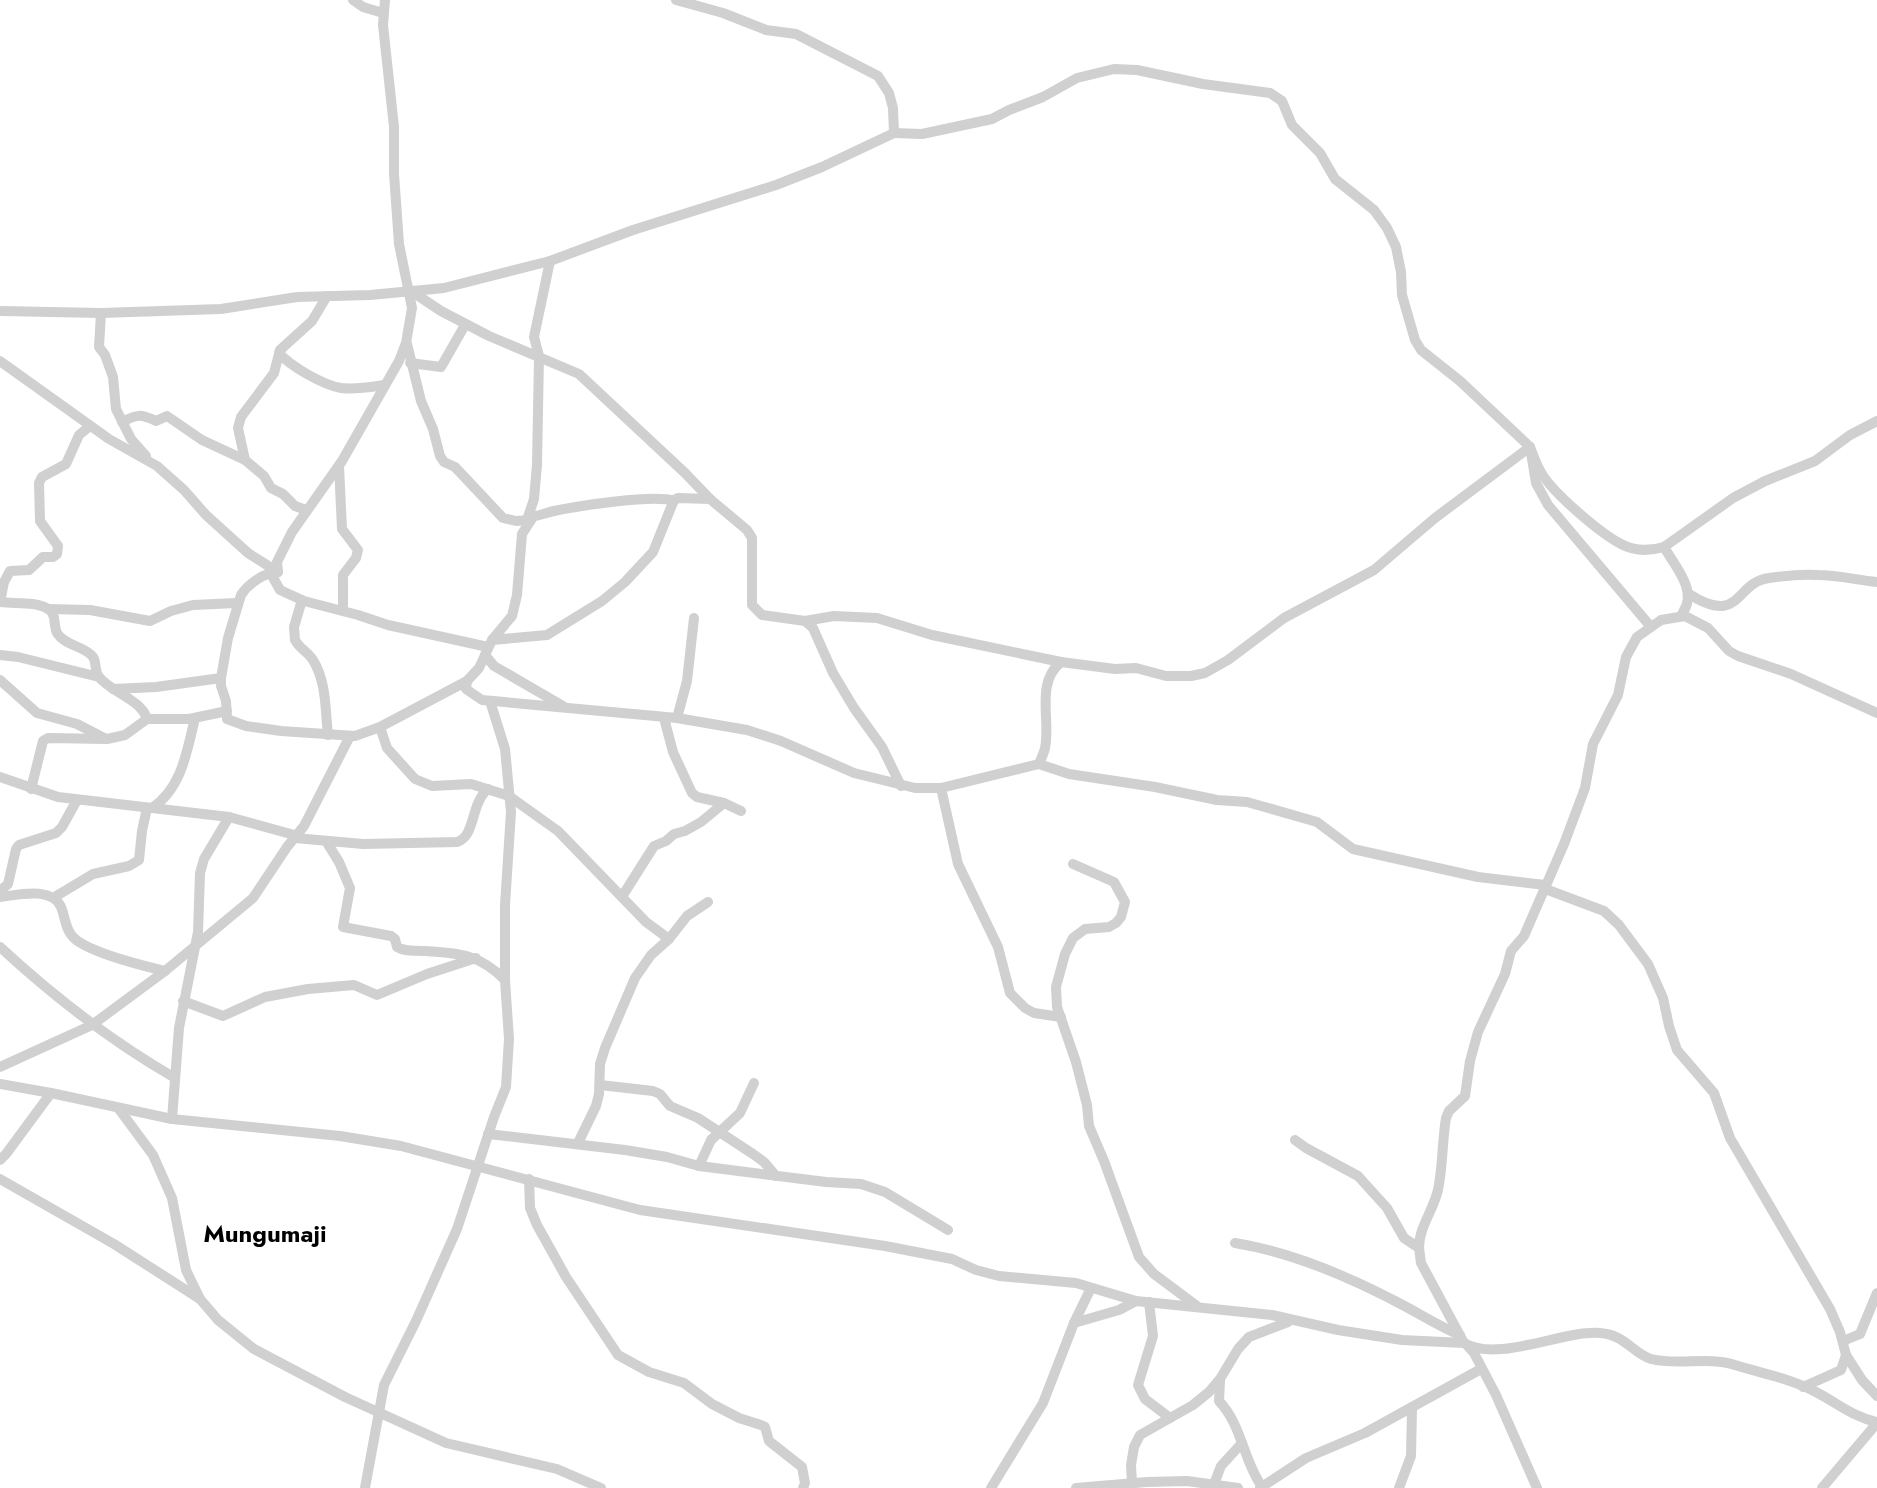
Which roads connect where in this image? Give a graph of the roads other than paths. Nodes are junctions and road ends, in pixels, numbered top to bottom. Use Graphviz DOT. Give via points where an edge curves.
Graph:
graph roads {
  1 [pos="353,0"];
  2 [pos="385,0"];
  3 [pos="676,0"];
  4 [pos="383,13"];
  5 [pos="894,133"];
  6 [pos="550,261"];
  7 [pos="410,290"];
  8 [pos="327,296"];
  9 [pos="0,311"];
  10 [pos="101,313"];
  11 [pos="465,324"];
  12 [pos="407,344"];
  13 [pos="279,353"];
  14 [pos="539,356"];
  15 [pos="0,361"];
  16 [pos="410,363"];
  17 [pos="385,384"];
  18 [pos="1877,421"];
  19 [pos="122,422"];
  20 [pos="90,426"];
  21 [pos="1530,447"];
  22 [pos="245,460"];
  23 [pos="157,466"];
  24 [pos="339,466"];
  25 [pos="710,499"];
  26 [pos="674,502"];
  27 [pos="306,510"];
  28 [pos="530,519"];
  29 [pos="1664,548"];
  30 [pos="274,572"];
  31 [pos="1877,582"];
  32 [pos="1689,594"];
  33 [pos="302,600"];
  34 [pos="0,602"];
  35 [pos="237,603"];
  36 [pos="49,609"];
  37 [pos="343,611"];
  38 [pos="1685,616"];
  39 [pos="694,618"];
  40 [pos="805,621"];
  41 [pos="1651,627"];
  42 [pos="489,648"];
  43 [pos="0,655"];
  44 [pos="1061,662"];
  45 [pos="99,677"];
  46 [pos="221,678"];
  47 [pos="0,680"];
  48 [pos="467,681"];
  49 [pos="113,689"];
  50 [pos="490,701"];
  51 [pos="563,707"];
  52 [pos="227,711"];
  53 [pos="1877,713"];
  54 [pos="195,718"];
  55 [pos="664,718"];
  56 [pos="677,718"];
  57 [pos="147,719"];
  58 [pos="380,727"];
  59 [pos="328,736"];
  60 [pos="350,736"];
  61 [pos="107,739"];
  62 [pos="1039,764"];
  63 [pos="0,777"];
  64 [pos="901,786"];
  65 [pos="941,788"];
  66 [pos="31,789"];
  67 [pos="488,789"];
  68 [pos="509,796"];
  69 [pos="77,800"];
  70 [pos="724,803"];
  71 [pos="150,808"];
  72 [pos="741,811"];
  73 [pos="229,817"];
  74 [pos="296,837"];
  75 [pos="326,841"];
  76 [pos="1073,864"];
  77 [pos="1545,885"];
  78 [pos="0,891"];
  79 [pos="623,895"];
  80 [pos="0,897"];
  81 [pos="53,898"];
  82 [pos="708,902"];
  83 [pos="669,939"];
  84 [pos="195,946"];
  85 [pos="0,947"];
  86 [pos="477,958"];
  87 [pos="165,971"];
  88 [pos="505,980"];
  89 [pos="183,1001"];
  90 [pos="1061,1017"];
  91 [pos="92,1025"];
  92 [pos="0,1067"];
  93 [pos="175,1078"];
  94 [pos="754,1083"];
  95 [pos="0,1084"];
  96 [pos="600,1085"];
  97 [pos="51,1093"];
  98 [pos="118,1108"];
  99 [pos="172,1119"];
  100 [pos="717,1132"];
  101 [pos="488,1134"];
  102 [pos="1295,1140"];
  103 [pos="578,1143"];
  104 [pos="0,1160"];
  105 [pos="479,1165"];
  106 [pos="699,1166"];
  107 [pos="776,1177"];
  108 [pos="0,1179"];
  109 [pos="529,1179"];
  110 [pos="948,1230"];
  111 [pos="1235,1243"];
  112 [pos="1419,1248"];
  113 [pos="1091,1288"];
  114 [pos="1877,1293"];
  115 [pos="200,1299"];
  116 [pos="1136,1301"];
  117 [pos="1149,1302"];
  118 [pos="1197,1306"];
  119 [pos="1288,1322"];
  120 [pos="1074,1323"];
  121 [pos="1464,1340"];
  122 [pos="1843,1341"];
  123 [pos="1846,1355"];
  124 [pos="1481,1369"];
  125 [pos="1220,1379"];
  126 [pos="1803,1387"];
  127 [pos="1877,1396"];
  128 [pos="1412,1408"];
  129 [pos="378,1412"];
  130 [pos="1170,1418"];
  131 [pos="1877,1423"];
  132 [pos="1242,1443"];
  133 [pos="1132,1483"];
  134 [pos="1187,1484"];
  135 [pos="1118,1486"];
  136 [pos="1219,1486"];
  137 [pos="365,1488"];
  138 [pos="601,1488"];
  139 [pos="803,1488"];
  140 [pos="991,1488"];
  141 [pos="1076,1488"];
  142 [pos="1238,1488"];
  143 [pos="1261,1488"];
  144 [pos="1399,1488"];
  145 [pos="1537,1488"];
  146 [pos="1822,1488"];
  1 -- 4 [label="street"];
  2 -- 4 [label="street"];
  3 -- 5 [label="street" via="766,30 796,34 878,76 889,93"];
  4 -- 7 [label="street" via="399,244"];
  5 -- 6 [label="street" via="776,185"];
  5 -- 21 [label="street" via="922,134 992,119 1065,83 1114,69 1270,93 1282,101 1292,125 1320,153 1335,179 1374,210 1387,228 1396,247 1402,295 1421,350"];
  6 -- 7 [label="street" via="444,288"];
  6 -- 14 [label="street" via="534,337"];
  7 -- 8 [label="street"];
  7 -- 11 [label="street"];
  7 -- 12 [label="street"];
  8 -- 10 [label="street" via="221,309"];
  8 -- 13 [label="street" via="312,321"];
  9 -- 10 [label="street"];
  10 -- 19 [label="street" via="99,347 113,377"];
  11 -- 14 [label="street"];
  11 -- 16 [label="street" via="441,368"];
  12 -- 16 [label="street"];
  12 -- 17 [label="street"];
  13 -- 17 [label="street" via="306,373 338,387"];
  13 -- 22 [label="street" via="277,368 239,423"];
  14 -- 25 [label="street" via="579,374"];
  14 -- 28 [label="street" via="537,465"];
  15 -- 20 [label="street"];
  16 -- 28 [label="street" via="440,456 503,518"];
  17 -- 24 [label="street"];
  18 -- 29 [label="street" via="1815,461 1733,498"];
  19 -- 22 [label="street" via="135,414 156,421 166,416"];
  19 -- 23 [label="street" via="141,452"];
  20 -- 23 [label="street"];
  20 -- 34 [label="street" via="79,435 66,464 38,483 38,517 58,546 57,554 43,557 29,570 10,571"];
  21 -- 29 [label="street" via="1553,490 1612,538 1636,549"];
  21 -- 41 [label="street" via="1536,482 1548,505"];
  21 -- 44 [label="street" via="1374,570 1284,618 1205,673 1166,676 1136,668"];
  22 -- 27 [label="street" via="264,475 271,488"];
  23 -- 30 [label="street" via="205,515"];
  24 -- 27 [label="street"];
  24 -- 37 [label="street" via="342,529 358,550 343,575"];
  25 -- 26 [label="street" via="678,498"];
  25 -- 40 [label="street" via="752,538 751,599 755,610"];
  26 -- 28 [label="street" via="644,499 556,510"];
  26 -- 42 [label="street" via="653,552 602,601 547,635"];
  27 -- 30 [label="street"];
  28 -- 42 [label="street" via="522,534 515,607"];
  29 -- 32 [label="street"];
  30 -- 33 [label="street" via="280,590"];
  30 -- 35 [label="street" via="245,589"];
  31 -- 32 [label="street" via="1818,575 1768,578 1728,605 1718,606"];
  32 -- 38 [label="street"];
  33 -- 37 [label="street"];
  33 -- 59 [label="street" via="295,640 310,655 324,686"];
  34 -- 36 [label="street"];
  35 -- 36 [label="street" via="193,605 150,621 90,610"];
  35 -- 46 [label="street"];
  36 -- 45 [label="street" via="58,634 93,657"];
  37 -- 42 [label="street"];
  38 -- 41 [label="street" via="1661,620"];
  38 -- 53 [label="street" via="1708,628 1738,656"];
  39 -- 56 [label="street" via="687,681"];
  40 -- 44 [label="street" via="834,616 877,618 932,635"];
  40 -- 64 [label="street" via="813,628 854,708 883,747"];
  41 -- 77 [label="street" via="1637,637 1626,657 1618,695 1593,744 1585,788"];
  42 -- 48 [label="street"];
  42 -- 51 [label="street" via="494,666"];
  43 -- 45 [label="street"];
  44 -- 62 [label="street" via="1048,683 1045,748"];
  45 -- 49 [label="street"];
  46 -- 49 [label="street"];
  46 -- 52 [label="street"];
  47 -- 61 [label="street" via="37,713 77,724"];
  48 -- 50 [label="street" via="466,689"];
  48 -- 58 [label="street"];
  49 -- 57 [label="street" via="141,708"];
  50 -- 51 [label="street"];
  50 -- 68 [label="street" via="505,749"];
  51 -- 55 [label="street"];
  52 -- 54 [label="street"];
  52 -- 59 [label="street" via="227,719 246,726"];
  54 -- 57 [label="street"];
  54 -- 71 [label="street" via="175,786"];
  55 -- 56 [label="street"];
  55 -- 70 [label="street" via="692,793"];
  56 -- 64 [label="street" via="762,734 854,773"];
  57 -- 61 [label="street" via="125,735"];
  58 -- 60 [label="street"];
  58 -- 67 [label="street" via="387,748 415,779 432,786 463,783"];
  59 -- 60 [label="street"];
  60 -- 74 [label="street"];
  61 -- 66 [label="street" via="45,739"];
  62 -- 65 [label="street"];
  62 -- 77 [label="street" via="1069,774 1247,802 1317,822 1353,849 1478,877"];
  63 -- 66 [label="street"];
  64 -- 65 [label="street"];
  65 -- 90 [label="street" via="958,864 998,947 1010,993 1034,1013"];
  66 -- 69 [label="street"];
  67 -- 68 [label="street"];
  67 -- 75 [label="street" via="474,808 468,834 457,842"];
  68 -- 79 [label="street" via="558,831"];
  68 -- 88 [label="street"];
  69 -- 71 [label="street"];
  69 -- 78 [label="street" via="55,833 19,845 8,884"];
  70 -- 72 [label="street"];
  70 -- 79 [label="street" via="654,846"];
  71 -- 73 [label="street"];
  71 -- 81 [label="street" via="139,860 93,874"];
  73 -- 74 [label="street"];
  73 -- 84 [label="street" via="202,865"];
  74 -- 75 [label="street"];
  74 -- 84 [label="street" via="253,898"];
  75 -- 86 [label="street" via="350,888 343,927 391,936 403,950"];
  76 -- 90 [label="street" via="1114,882 1124,897 1124,907 1112,925 1085,929 1073,938 1056,987"];
  77 -- 112 [label="street" via="1524,936 1511,951 1472,1047 1464,1098 1446,1118 1438,1188 1419,1235"];
  77 -- 122 [label="street" via="1604,911 1640,951 1663,998 1677,1050 1714,1093 1730,1138 1830,1309"];
  79 -- 83 [label="street" via="646,922"];
  80 -- 81 [label="street" via="30,894"];
  81 -- 87 [label="street" via="73,937 83,944"];
  82 -- 83 [label="street" via="687,916"];
  83 -- 96 [label="street" via="642,966 629,989 602,1056"];
  84 -- 87 [label="street"];
  84 -- 89 [label="street"];
  85 -- 91 [label="street"];
  86 -- 88 [label="street"];
  86 -- 89 [label="street" via="377,995 354,985 308,989 265,997 223,1016"];
  87 -- 91 [label="street"];
  88 -- 101 [label="street" via="506,1087"];
  89 -- 93 [label="street"];
  90 -- 118 [label="street" via="1080,1076 1089,1126 1139,1257"];
  91 -- 92 [label="street"];
  91 -- 93 [label="street"];
  93 -- 99 [label="street"];
  94 -- 100 [label="street" via="740,1113"];
  95 -- 97 [label="street"];
  96 -- 100 [label="street" via="653,1091"];
  96 -- 103 [label="street" via="596,1106"];
  97 -- 98 [label="street"];
  97 -- 104 [label="street"];
  98 -- 99 [label="street"];
  98 -- 115 [label="street" via="153,1156 172,1198 186,1270"];
  99 -- 105 [label="street" via="340,1136"];
  100 -- 106 [label="street"];
  100 -- 107 [label="street" via="764,1162"];
  101 -- 103 [label="street"];
  101 -- 105 [label="street"];
  102 -- 112 [label="street" via="1358,1176 1387,1208 1404,1238"];
  103 -- 106 [label="street"];
  105 -- 109 [label="street"];
  105 -- 129 [label="street" via="457,1229 384,1385"];
  106 -- 107 [label="street"];
  107 -- 110 [label="street" via="872,1186"];
  108 -- 115 [label="street"];
  109 -- 113 [label="street" via="640,1210 885,1246 952,1259 999,1276"];
  109 -- 139 [label="street" via="530,1208 537,1224 618,1355 649,1372 684,1383 712,1404 765,1427 769,1441 802,1467"];
  111 -- 121 [label="street" via="1340,1275"];
  112 -- 121 [label="street" via="1421,1263"];
  113 -- 116 [label="street"];
  113 -- 120 [label="street"];
  114 -- 122 [label="street" via="1860,1334"];
  115 -- 129 [label="street" via="254,1349"];
  116 -- 117 [label="street"];
  116 -- 120 [label="street"];
  117 -- 118 [label="street"];
  117 -- 130 [label="street" via="1153,1336 1138,1385 1145,1399"];
  118 -- 121 [label="street" via="1402,1340"];
  119 -- 125 [label="street" via="1250,1337"];
  120 -- 140 [label="street" via="1043,1403"];
  121 -- 124 [label="street"];
  121 -- 126 [label="street" via="1472,1347 1505,1348 1601,1333 1626,1341 1655,1360 1733,1364"];
  122 -- 123 [label="street"];
  123 -- 126 [label="street" via="1841,1370"];
  123 -- 127 [label="street"];
  124 -- 128 [label="street"];
  124 -- 145 [label="street"];
  125 -- 130 [label="street" via="1193,1405"];
  125 -- 132 [label="street" via="1218,1397"];
  126 -- 131 [label="street" via="1854,1416"];
  128 -- 143 [label="street" via="1306,1458"];
  128 -- 144 [label="street" via="1411,1456"];
  129 -- 137 [label="street"];
  129 -- 138 [label="street" via="446,1443 557,1469"];
  130 -- 133 [label="street" via="1140,1435 1134,1447"];
  131 -- 146 [label="street"];
  132 -- 136 [label="street" via="1221,1466"];
  132 -- 143 [label="street"];
  133 -- 134 [label="street"];
  133 -- 135 [label="street"];
  134 -- 136 [label="street"];
  135 -- 141 [label="street"];
  136 -- 142 [label="street"];
}
